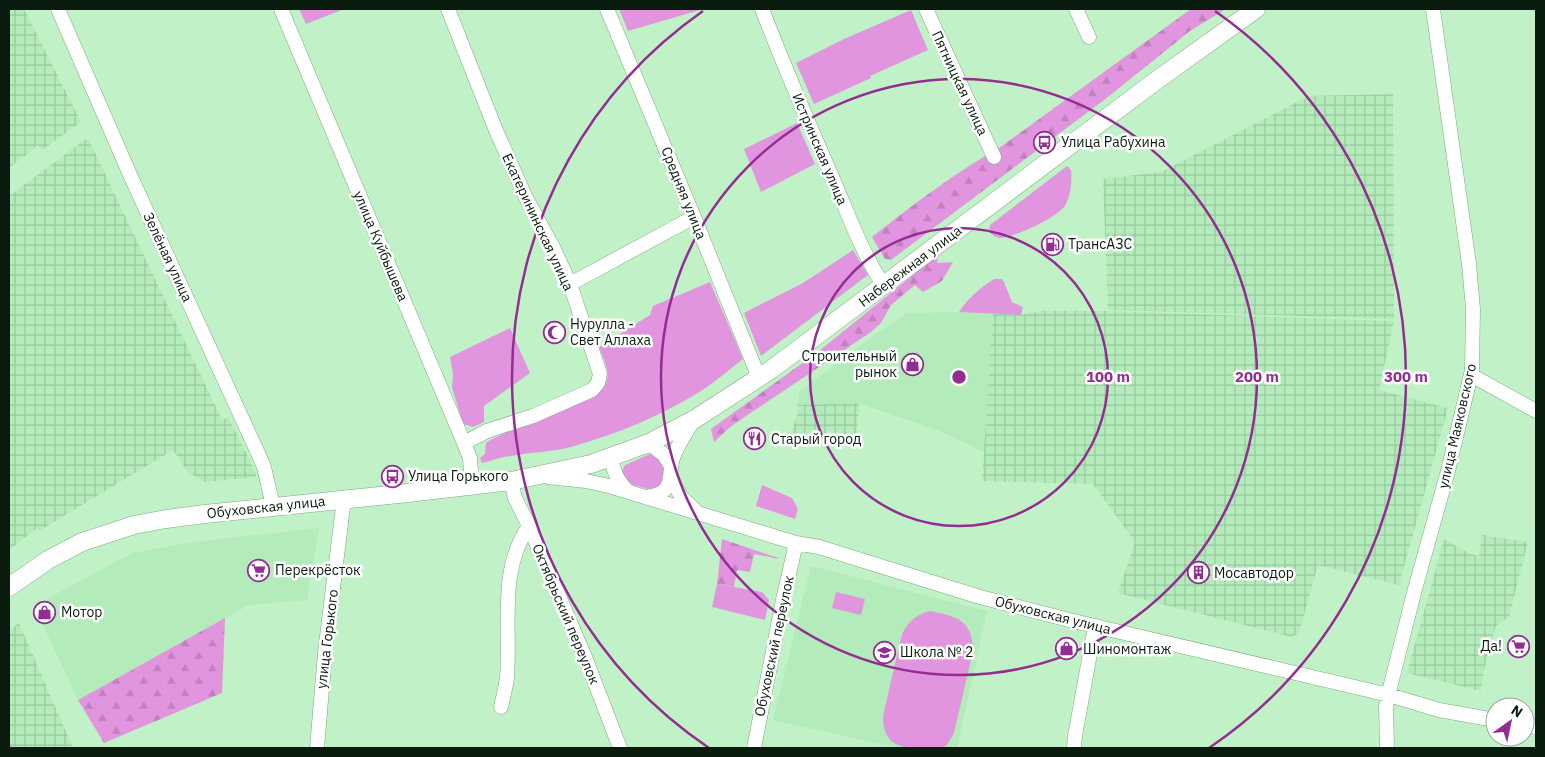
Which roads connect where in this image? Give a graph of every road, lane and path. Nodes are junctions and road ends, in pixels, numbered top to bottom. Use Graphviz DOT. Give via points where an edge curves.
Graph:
graph roads {
  1 [pos="58,9"];
  2 [pos="281,9"];
  3 [pos="448,9"];
  4 [pos="607,9"];
  5 [pos="762,9"];
  6 [pos="926,9"];
  7 [pos="1076,9"];
  8 [pos="1256,9"];
  9 [pos="1433,9"];
  10 [pos="1089,37"];
  11 [pos="994,157"];
  12 [pos="694,216"];
  13 [pos="570,284"];
  14 [pos="884,286"];
  15 [pos="1471,375"];
  16 [pos="759,378"];
  17 [pos="1536,411"];
  18 [pos="695,419"];
  19 [pos="464,443"];
  20 [pos="650,443"];
  21 [pos="611,458"];
  22 [pos="671,472"];
  23 [pos="539,476"];
  24 [pos="511,480"];
  25 [pos="472,485"];
  26 [pos="631,493"];
  27 [pos="647,497"];
  28 [pos="344,499"];
  29 [pos="273,506"];
  30 [pos="702,514"];
  31 [pos="529,526"];
  32 [pos="796,544"];
  33 [pos="9,587"];
  34 [pos="1096,626"];
  35 [pos="1389,695"];
  36 [pos="501,707"];
  37 [pos="1485,718"];
  38 [pos="317,748"];
  39 [pos="620,748"];
  40 [pos="754,748"];
  41 [pos="1074,748"];
  42 [pos="1387,748"];
  1 -- 29 [label="street, Зелёная улица" via="264,467"];
  2 -- 19 [label="street, улица Куйбышева"];
  3 -- 13 [label="street, Екатерининская улица" via="521,188"];
  4 -- 12 [label="street, Средняя улица"];
  5 -- 14 [label="street, Истринская улица" via="846,209"];
  6 -- 11 [label="street, Пятницкая улица"];
  7 -- 10 [label="street"];
  8 -- 14 [label="main road, Набережная улица"];
  9 -- 15 [label="street, улица Маяковского" via="1469,264 1473,340"];
  12 -- 13 [label="street"];
  12 -- 16 [label="street, Средняя улица"];
  13 -- 19 [label="street, Екатерининская улица" via="600,374 596,387"];
  14 -- 16 [label="main road, Набережная улица"];
  15 -- 17 [label="street"];
  15 -- 35 [label="street, улица Маяковского"];
  16 -- 18 [label="main road, Набережная улица"];
  18 -- 20 [label="main road, Набережная улица"];
  18 -- 22 [label="street" via="677,448"];
  19 -- 25 [label="street, улица Куйбышева" via="470,458"];
  20 -- 21 [label="main road, Набережная улица"];
  20 -- 22 [label="street" via="664,455"];
  21 -- 23 [label="main road, Набережная улица"];
  21 -- 26 [label="street" via="618,480"];
  22 -- 27 [label="street" via="661,493"];
  22 -- 30 [label="street" via="682,498"];
  23 -- 24 [label="main road, Обуховская улица"];
  23 -- 26 [label="street" via="586,481"];
  24 -- 25 [label="main road, Обуховская улица"];
  24 -- 31 [label="street, Октябрьский переулок" via="515,498"];
  25 -- 28 [label="main road, Обуховская улица"];
  26 -- 27 [label="street"];
  27 -- 30 [label="street, Обуховская улица"];
  28 -- 29 [label="main road, Обуховская улица"];
  28 -- 38 [label="street, улица Горького"];
  29 -- 33 [label="main road, Обуховская улица" via="176,517 106,533 66,550"];
  30 -- 32 [label="street, Обуховская улица"];
  31 -- 36 [label="street" via="520,539 510,570 507,677"];
  31 -- 39 [label="street, Октябрьский переулок"];
  32 -- 34 [label="street, Обуховская улица" via="819,547 980,597"];
  32 -- 40 [label="street, Обуховский переулок"];
  34 -- 35 [label="street, Обуховская улица"];
  34 -- 41 [label="street"];
  35 -- 37 [label="street, Обуховская улица" via="1439,710"];
  35 -- 42 [label="street, улица Маяковского" via="1386,707"];
}
